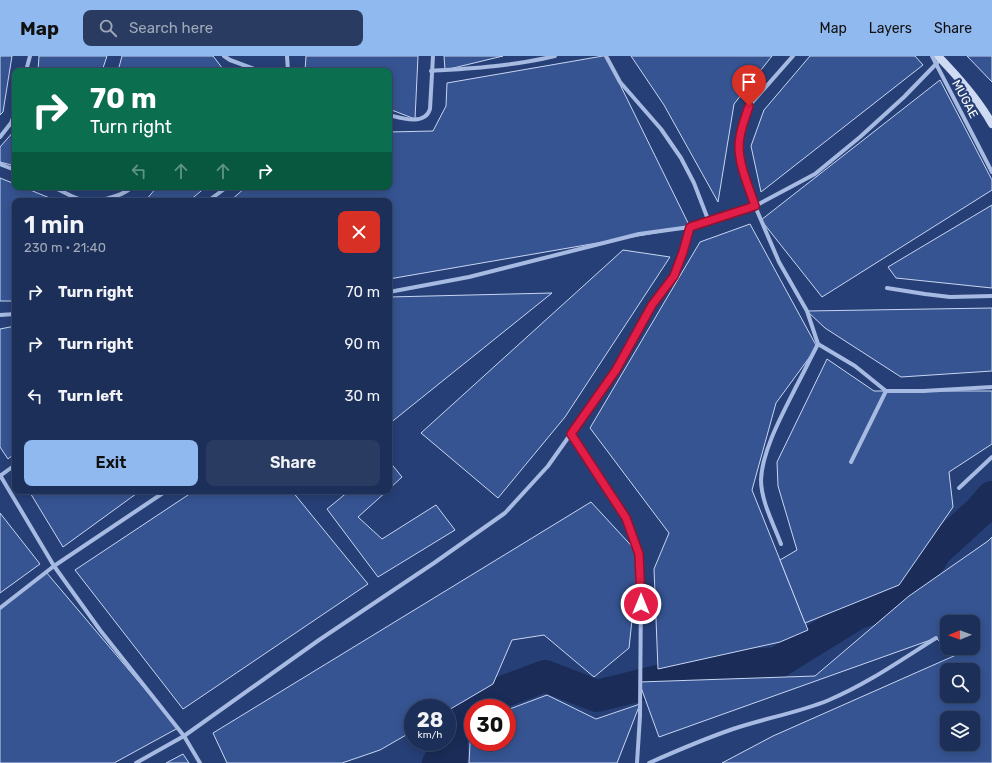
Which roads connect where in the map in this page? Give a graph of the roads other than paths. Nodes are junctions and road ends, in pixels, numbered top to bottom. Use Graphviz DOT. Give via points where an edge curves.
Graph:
graph roads {
  1 [pos="30,56"];
  2 [pos="224,56"];
  3 [pos="287,56"];
  4 [pos="433,56"];
  5 [pos="556,56"];
  6 [pos="606,56"];
  7 [pos="793,56"];
  8 [pos="932,56"];
  9 [pos="940,58"];
  10 [pos="27,68"];
  11 [pos="252,68"];
  12 [pos="288,68"];
  13 [pos="431,70"];
  14 [pos="392,116"];
  15 [pos="12,119"];
  16 [pos="992,124"];
  17 [pos="0,137"];
  18 [pos="0,164"];
  19 [pos="12,169"];
  20 [pos="992,172"];
  21 [pos="60,190"];
  22 [pos="67,190"];
  23 [pos="129,190"];
  24 [pos="223,190"];
  25 [pos="66,193"];
  26 [pos="76,198"];
  27 [pos="109,198"];
  28 [pos="212,198"];
  29 [pos="755,206"];
  30 [pos="709,222"];
  31 [pos="690,227"];
  32 [pos="886,288"];
  33 [pos="392,291"];
  34 [pos="992,296"];
  35 [pos="12,314"];
  36 [pos="0,315"];
  37 [pos="818,344"];
  38 [pos="992,387"];
  39 [pos="886,391"];
  40 [pos="571,434"];
  41 [pos="992,457"];
  42 [pos="851,462"];
  43 [pos="12,467"];
  44 [pos="0,476"];
  45 [pos="959,488"];
  46 [pos="162,494"];
  47 [pos="781,544"];
  48 [pos="54,566"];
  49 [pos="0,608"];
  50 [pos="936,638"];
  51 [pos="184,736"];
  52 [pos="136,763"];
  53 [pos="200,763"];
  54 [pos="637,763"];
  55 [pos="648,763"];
  1 -- 10 [label="street"];
  2 -- 11 [label="street"];
  3 -- 12 [label="street"];
  4 -- 13 [label="street"];
  5 -- 13 [label="street" via="488,68"];
  6 -- 30 [label="street" via="620,82 661,129 681,158"];
  7 -- 29 [label="street" via="749,106 743,123 739,144 740,160"];
  8 -- 20 [label="street, MUGAE, bridge"];
  9 -- 16 [label="main road"];
  9 -- 29 [label="street" via="904,97 815,174"];
  13 -- 14 [label="street" via="429,114 424,118 405,120"];
  15 -- 17 [label="street"];
  18 -- 19 [label="street"];
  21 -- 25 [label="street"];
  22 -- 25 [label="street"];
  23 -- 27 [label="street"];
  24 -- 28 [label="street"];
  25 -- 26 [label="street"];
  29 -- 30 [label="street"];
  29 -- 37 [label="street" via="779,262 807,311"];
  30 -- 31 [label="street"];
  31 -- 33 [label="street" via="639,234 469,277"];
  31 -- 40 [label="street" via="674,276 652,305 616,370"];
  32 -- 34 [label="street" via="950,297"];
  35 -- 36 [label="street"];
  37 -- 39 [label="street" via="855,366"];
  37 -- 47 [label="street" via="773,436 761,480 766,505"];
  38 -- 39 [label="street"];
  39 -- 42 [label="street"];
  40 -- 51 [label="street" via="548,466 504,513 318,640"];
  40 -- 54 [label="street" via="626,518 639,554 640,716"];
  41 -- 45 [label="street"];
  43 -- 44 [label="street"];
  44 -- 48 [label="street"];
  46 -- 48 [label="street"];
  48 -- 49 [label="street"];
  48 -- 51 [label="street" via="100,630"];
  50 -- 55 [label="street" via="867,682 828,701 733,729"];
  51 -- 52 [label="street"];
  51 -- 53 [label="street"];
}
